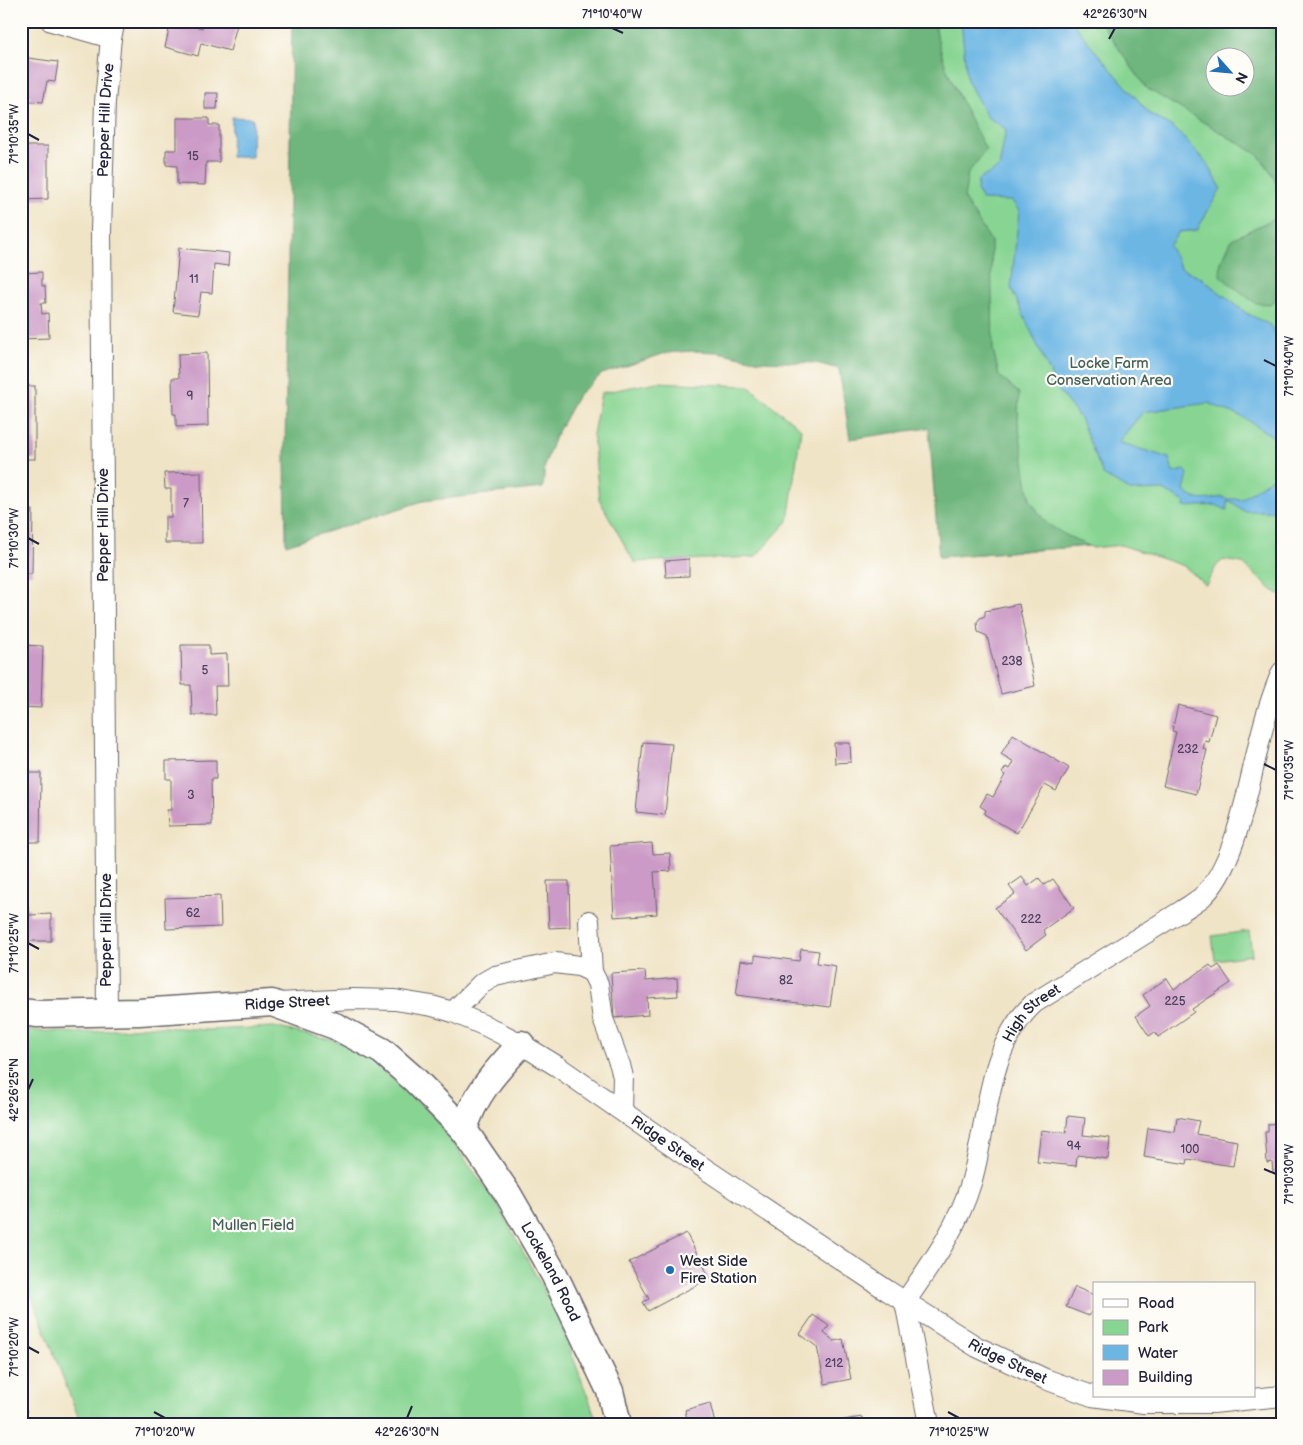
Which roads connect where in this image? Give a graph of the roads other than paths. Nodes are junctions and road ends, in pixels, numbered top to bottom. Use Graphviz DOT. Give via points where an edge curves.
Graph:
graph roads {
  1 [pos="51,21"];
  2 [pos="113,30"];
  3 [pos="1282,672"];
  4 [pos="589,920"];
  5 [pos="592,972"];
  6 [pos="272,1003"];
  7 [pos="21,1012"];
  8 [pos="107,1012"];
  9 [pos="453,1012"];
  10 [pos="521,1044"];
  11 [pos="622,1110"];
  12 [pos="464,1130"];
  13 [pos="905,1302"];
  14 [pos="1093,1396"];
  15 [pos="1282,1396"];
  16 [pos="1107,1398"];
  17 [pos="618,1424"];
  18 [pos="929,1424"];
  1 -- 2 [label="street"];
  2 -- 8 [label="street, Pepper Hill Drive" via="105,102 102,231"];
  3 -- 13 [label="street, High Street" via="1257,750 1237,833 1213,884 1183,910 1034,1003 1015,1024 997,1064 971,1184 960,1213 942,1248"];
  4 -- 5 [label="street"];
  5 -- 9 [label="street" via="579,966 554,963 495,976 480,984"];
  5 -- 11 [label="street" via="598,984 603,1019 623,1077"];
  6 -- 8 [label="main road, Ridge Street"];
  6 -- 9 [label="street, Ridge Street" via="395,1000"];
  6 -- 12 [label="main road, Lockeland Road" via="335,1026 382,1051"];
  7 -- 8 [label="main road, Ridge Street"];
  9 -- 10 [label="street, Ridge Street"];
  10 -- 11 [label="street, Ridge Street"];
  10 -- 12 [label="main road" via="478,1096"];
  11 -- 13 [label="street, Ridge Street"];
  12 -- 17 [label="main road, Lockeland Road" via="508,1194 554,1274 610,1391"];
  13 -- 14 [label="street, Ridge Street" via="977,1347 1045,1379"];
  13 -- 18 [label="street"];
  15 -- 16 [label="street, Ridge Street" via="1213,1403 1144,1403"];
}
